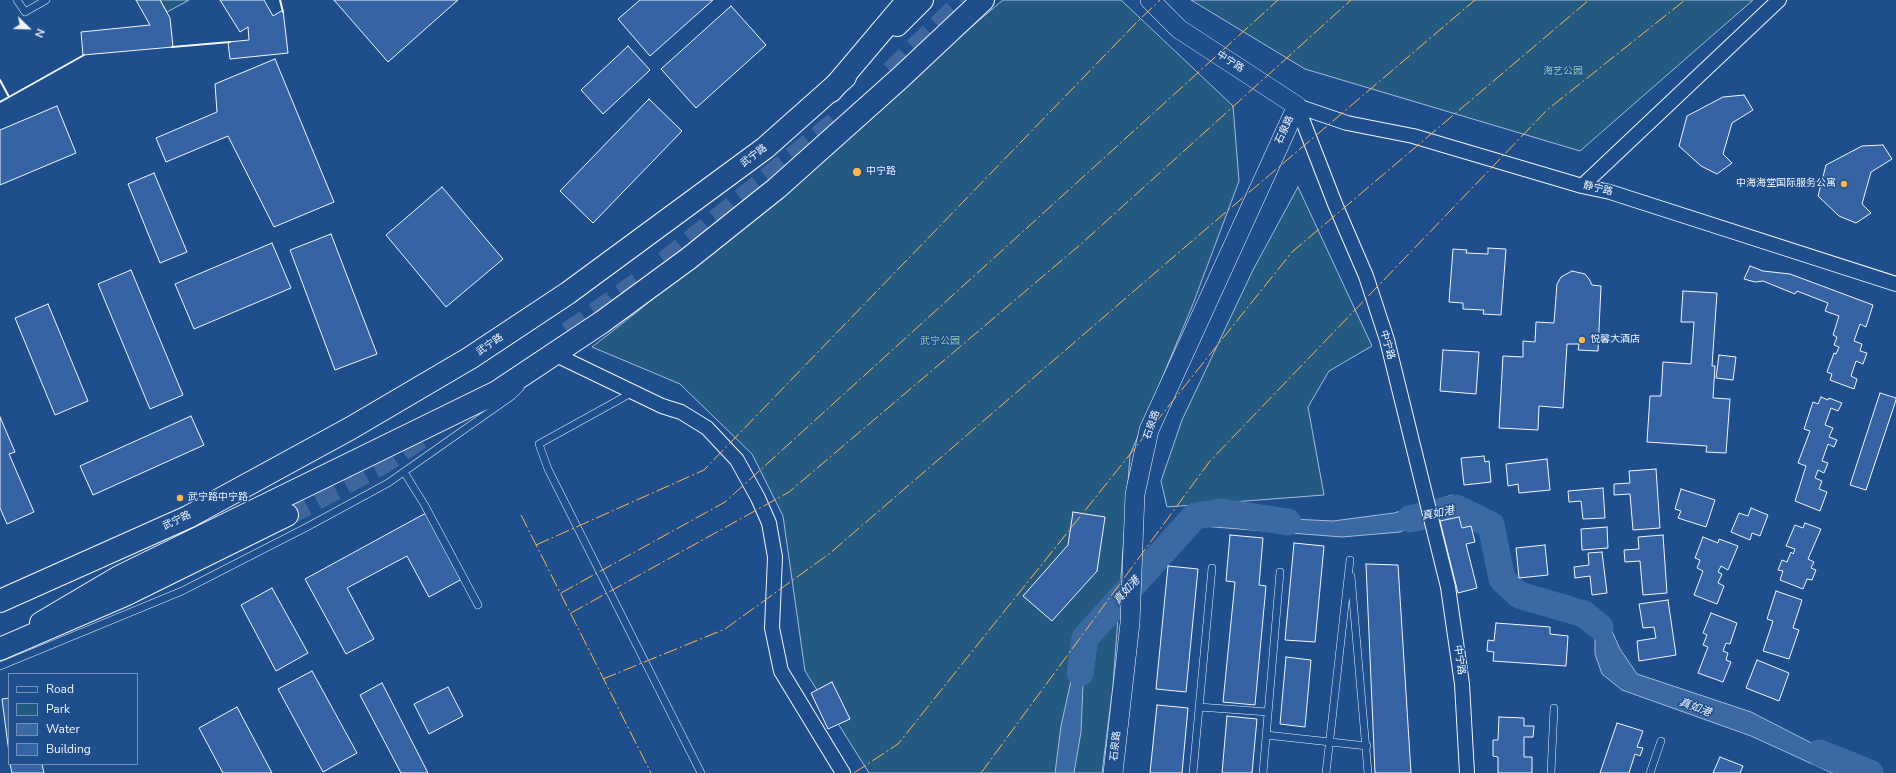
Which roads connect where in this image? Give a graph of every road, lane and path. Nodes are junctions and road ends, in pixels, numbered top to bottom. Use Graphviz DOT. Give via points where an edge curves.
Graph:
graph roads {
  1 [pos="17,0"];
  2 [pos="46,0"];
  3 [pos="908,0"];
  4 [pos="922,0"];
  5 [pos="983,0"];
  6 [pos="1150,0"];
  7 [pos="1779,0"];
  8 [pos="831,91"];
  9 [pos="1296,106"];
  10 [pos="1582,186"];
  11 [pos="1896,284"];
  12 [pos="554,354"];
  13 [pos="633,392"];
  14 [pos="404,472"];
  15 [pos="287,515"];
  16 [pos="1212,568"];
  17 [pos="1280,572"];
  18 [pos="0,601"];
  19 [pos="478,605"];
  20 [pos="0,648"];
  21 [pos="0,666"];
  22 [pos="1199,707"];
  23 [pos="1554,708"];
  24 [pos="1268,712"];
  25 [pos="1266,735"];
  26 [pos="1661,741"];
  27 [pos="1329,742"];
  28 [pos="1367,746"];
  29 [pos="701,773"];
  30 [pos="843,773"];
  31 [pos="1113,773"];
  32 [pos="1193,773"];
  33 [pos="1263,773"];
  34 [pos="1326,773"];
  35 [pos="1368,773"];
  36 [pos="1467,773"];
  37 [pos="1551,773"];
  38 [pos="1650,773"];
  1 -- 2 [label="lane" via="25,12"];
  3 -- 8 [label="main road"];
  4 -- 8 [label="main road, 武宁路"];
  5 -- 12 [label="main road" via="777,188 688,259"];
  6 -- 9 [label="street, 中宁路" via="1179,29"];
  7 -- 10 [label="street"];
  8 -- 18 [label="main road, 武宁路" via="766,148 568,293 470,358 351,428 188,517"];
  9 -- 10 [label="street, 静宁路" via="1347,123 1413,136"];
  9 -- 31 [label="street, 石泉路" via="1149,430 1135,494 1130,623"];
  9 -- 36 [label="street, 中宁路" via="1334,204 1366,276 1387,340 1448,587 1462,684"];
  10 -- 11 [label="street, 静宁路" via="1610,192"];
  12 -- 13 [label="street"];
  12 -- 14 [label="lane" via="512,396"];
  12 -- 20 [label="main road" via="497,392 119,577"];
  13 -- 29 [label="lane" via="539,444 548,469"];
  13 -- 30 [label="street" via="681,412 707,428 737,460 758,498 769,523 775,557 772,628 781,671"];
  14 -- 19 [label="lane"];
  14 -- 21 [label="lane" via="307,527 182,591"];
  15 -- 20 [label="main road" via="125,595"];
  16 -- 22 [label="lane"];
  17 -- 24 [label="lane"];
  22 -- 24 [label="lane"];
  22 -- 32 [label="lane"];
  23 -- 37 [label="lane"];
  24 -- 25 [label="lane"];
  25 -- 27 [label="lane"];
  25 -- 33 [label="lane"];
  26 -- 38 [label="lane"];
  27 -- 28 [label="lane"];
  27 -- 28 [label="lane" via="1350,560"];
  27 -- 34 [label="lane"];
  28 -- 35 [label="lane"];
}
